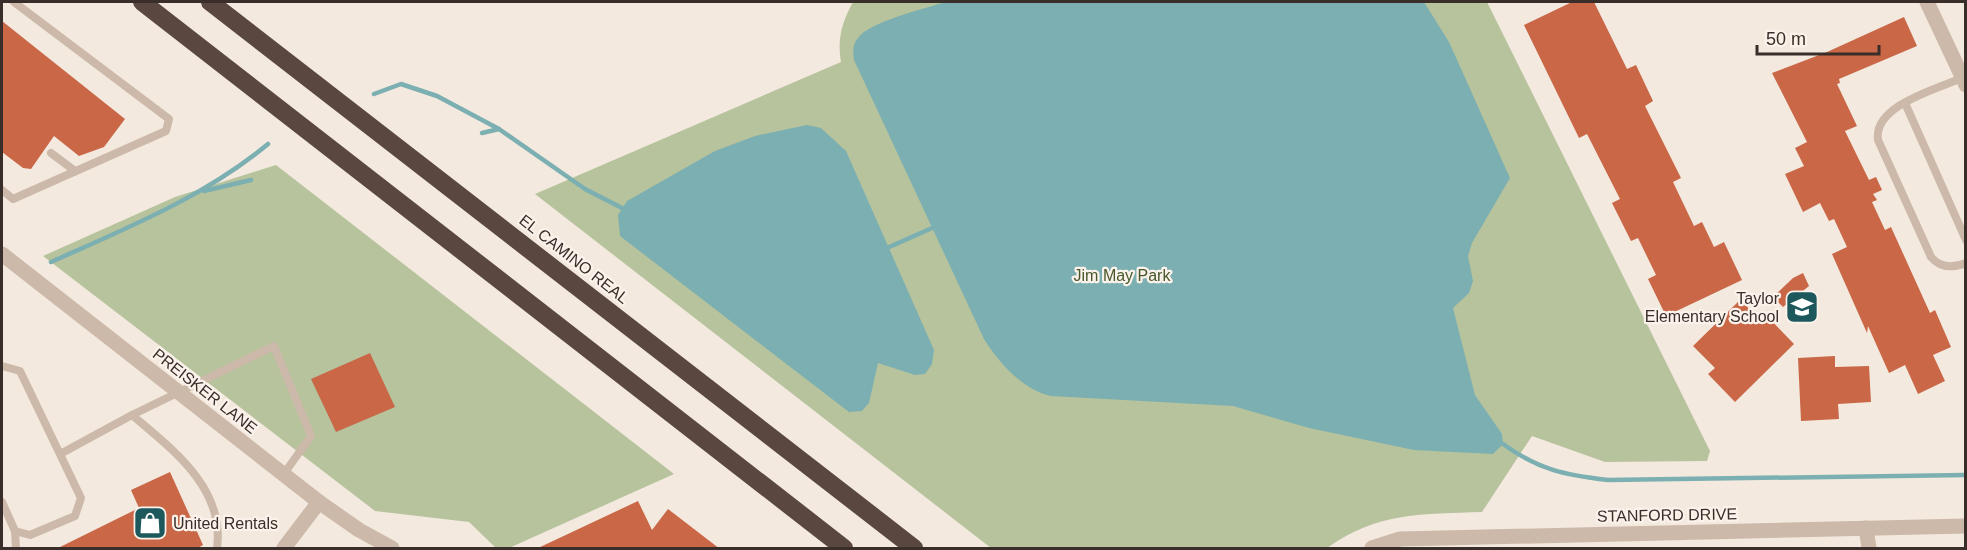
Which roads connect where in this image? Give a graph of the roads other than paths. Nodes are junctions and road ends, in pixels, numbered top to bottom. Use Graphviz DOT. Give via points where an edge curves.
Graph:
graph roads {
  1 [pos="14,2"];
  2 [pos="142,2"];
  3 [pos="210,2"];
  4 [pos="1927,2"];
  5 [pos="1964,80"];
  6 [pos="1905,103"];
  7 [pos="51,153"];
  8 [pos="75,171"];
  9 [pos="2,190"];
  10 [pos="1965,240"];
  11 [pos="2,254"];
  12 [pos="1965,263"];
  13 [pos="2,366"];
  14 [pos="176,392"];
  15 [pos="132,415"];
  16 [pos="62,453"];
  17 [pos="283,475"];
  18 [pos="2,502"];
  19 [pos="319,502"];
  20 [pos="1965,526"];
  21 [pos="1866,528"];
  22 [pos="15,531"];
  23 [pos="1458,543"];
  24 [pos="16,549"];
  25 [pos="217,549"];
  26 [pos="284,549"];
  27 [pos="392,549"];
  28 [pos="844,549"];
  29 [pos="914,549"];
  30 [pos="1372,549"];
  31 [pos="1869,549"];
  1 -- 8 [label="lane" via="169,119 166,130"];
  2 -- 28 [label="highway"];
  3 -- 29 [label="highway, EL CAMINO REAL"];
  4 -- 5 [label="street"];
  5 -- 6 [label="lane"];
  6 -- 10 [label="lane"];
  6 -- 12 [label="lane" via="1881,119 1876,131 1878,140 1931,257 1939,265 1950,267"];
  7 -- 8 [label="lane"];
  8 -- 9 [label="lane" via="13,199"];
  11 -- 14 [label="street, PREISKER LANE"];
  13 -- 16 [label="lane" via="20,371"];
  14 -- 15 [label="lane"];
  14 -- 17 [label="street, PREISKER LANE"];
  14 -- 17 [label="lane" via="274,345 312,436"];
  15 -- 16 [label="lane"];
  15 -- 25 [label="lane" via="198,476 216,514 220,530"];
  16 -- 22 [label="lane" via="81,498 75,516 30,535"];
  17 -- 19 [label="street, PREISKER LANE"];
  18 -- 22 [label="lane"];
  19 -- 26 [label="street"];
  19 -- 27 [label="street, PREISKER LANE"];
  20 -- 21 [label="street, STANFORD DRIVE"];
  21 -- 23 [label="street, STANFORD DRIVE"];
  21 -- 31 [label="street"];
  22 -- 24 [label="lane"];
  23 -- 30 [label="street, STANFORD DRIVE" via="1400,539"];
}
